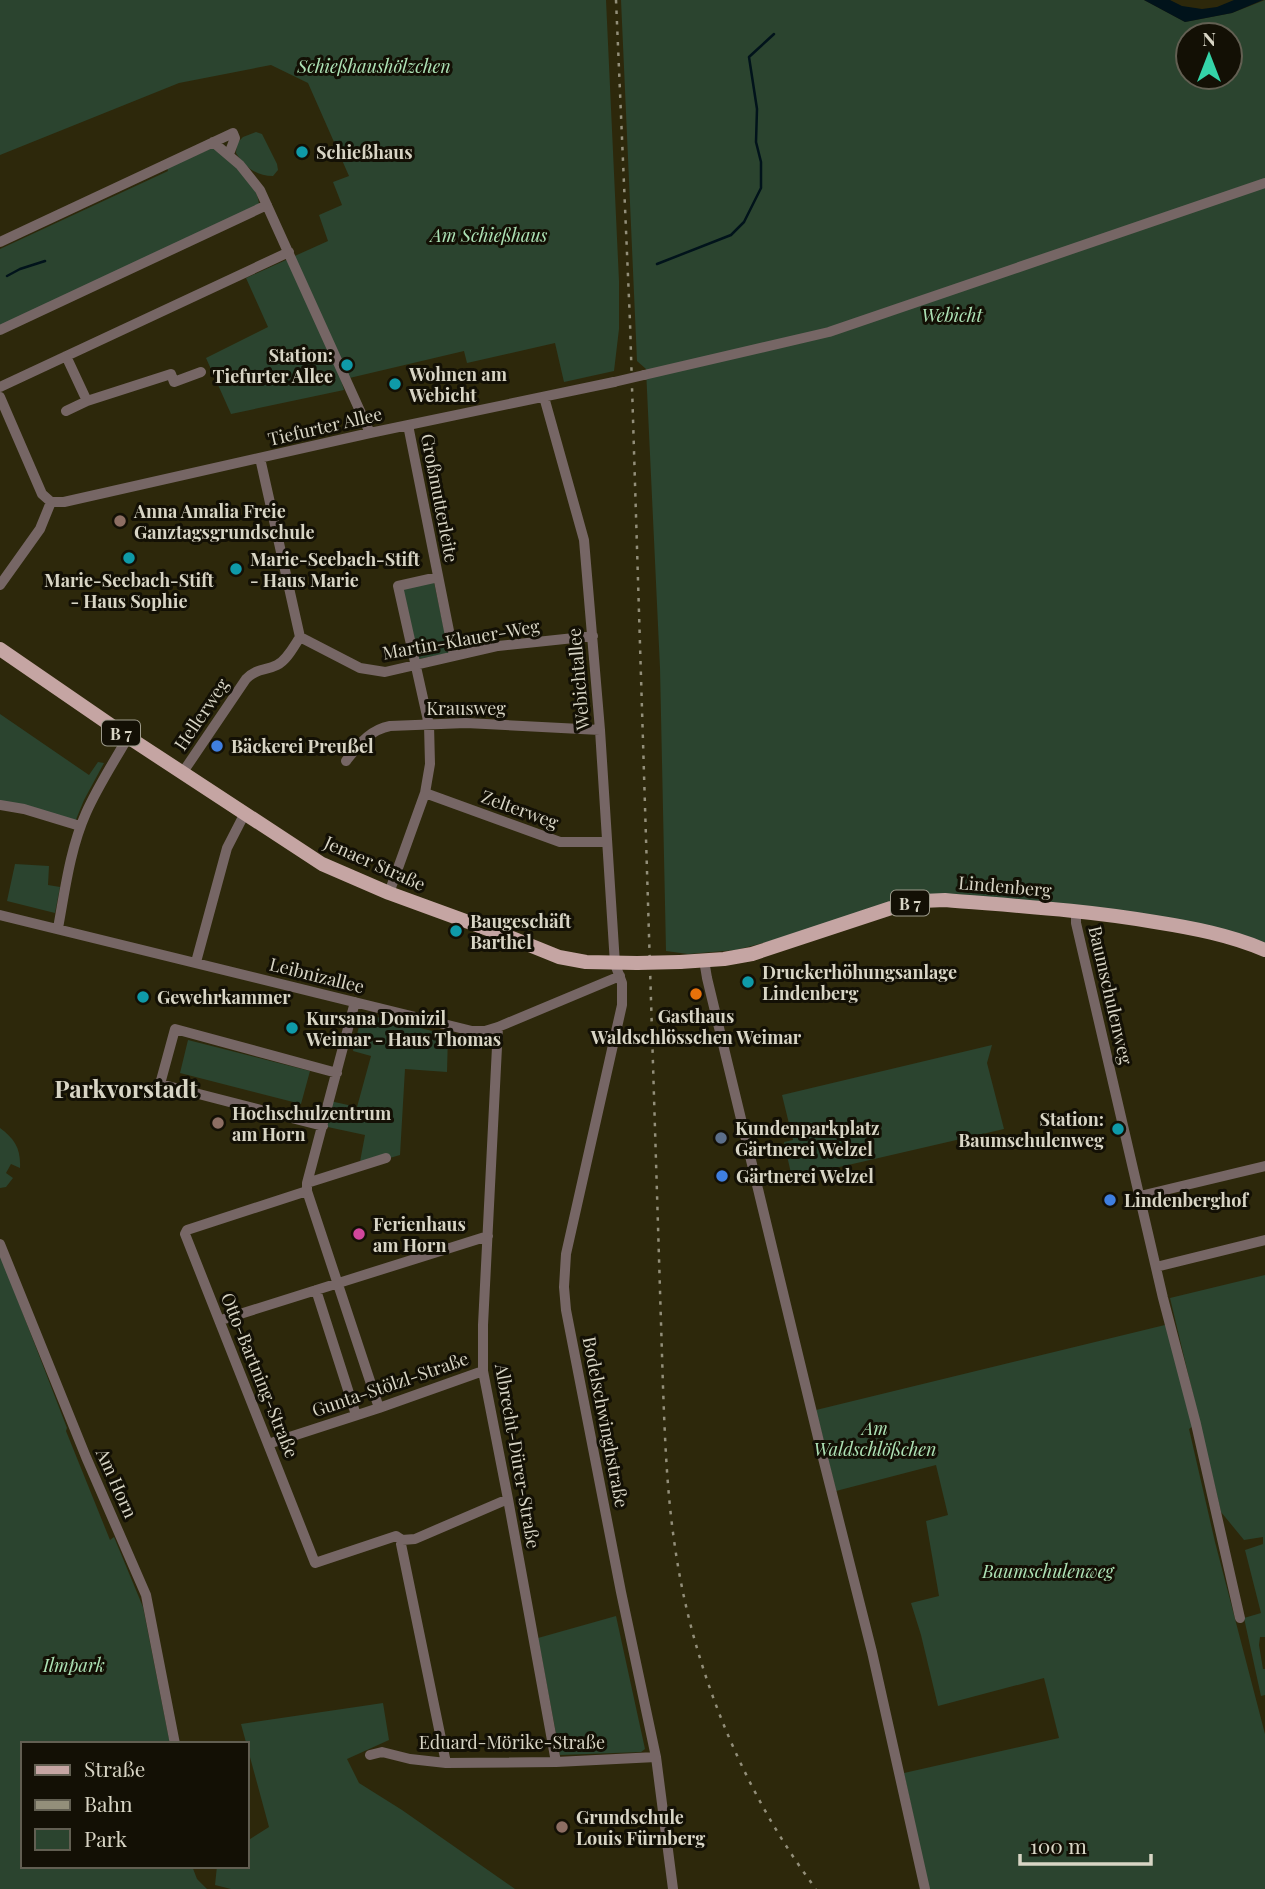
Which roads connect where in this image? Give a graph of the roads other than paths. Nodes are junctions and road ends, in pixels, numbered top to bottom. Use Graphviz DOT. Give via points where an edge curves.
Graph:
graph roads {
  1 [pos="213,142"];
  2 [pos="229,154"];
  3 [pos="1265,183"];
  4 [pos="267,205"];
  5 [pos="0,242"];
  6 [pos="289,253"];
  7 [pos="0,330"];
  8 [pos="66,356"];
  9 [pos="201,372"];
  10 [pos="0,387"];
  11 [pos="0,397"];
  12 [pos="544,397"];
  13 [pos="87,401"];
  14 [pos="66,411"];
  15 [pos="408,425"];
  16 [pos="370,433"];
  17 [pos="260,458"];
  18 [pos="51,502"];
  19 [pos="438,577"];
  20 [pos="0,585"];
  21 [pos="593,636"];
  22 [pos="300,637"];
  23 [pos="0,649"];
  24 [pos="454,656"];
  25 [pos="416,665"];
  26 [pos="429,725"];
  27 [pos="600,730"];
  28 [pos="128,737"];
  29 [pos="346,761"];
  30 [pos="183,772"];
  31 [pos="425,793"];
  32 [pos="0,805"];
  33 [pos="245,813"];
  34 [pos="80,826"];
  35 [pos="607,842"];
  36 [pos="389,893"];
  37 [pos="1076,911"];
  38 [pos="0,915"];
  39 [pos="58,928"];
  40 [pos="1265,950"];
  41 [pos="704,960"];
  42 [pos="196,962"];
  43 [pos="617,970"];
  44 [pos="355,1002"];
  45 [pos="498,1027"];
  46 [pos="337,1073"];
  47 [pos="323,1126"];
  48 [pos="386,1158"];
  49 [pos="1265,1166"];
  50 [pos="307,1187"];
  51 [pos="1140,1196"];
  52 [pos="488,1236"];
  53 [pos="1265,1240"];
  54 [pos="0,1244"];
  55 [pos="1156,1267"];
  56 [pos="337,1283"];
  57 [pos="316,1290"];
  58 [pos="221,1320"];
  59 [pos="483,1371"];
  60 [pos="379,1408"];
  61 [pos="356,1415"];
  62 [pos="268,1444"];
  63 [pos="508,1499"];
  64 [pos="402,1540"];
  65 [pos="1240,1618"];
  66 [pos="175,1742"];
  67 [pos="370,1755"];
  68 [pos="656,1757"];
  69 [pos="556,1762"];
  70 [pos="446,1763"];
  71 [pos="673,1889"];
  72 [pos="925,1889"];
  1 -- 2 [label="street"];
  1 -- 2 [label="street" via="233,133"];
  1 -- 5 [label="street"];
  2 -- 4 [label="street" via="256,183"];
  3 -- 12 [label="street, Tiefurter Allee, bridge" via="829,332"];
  4 -- 6 [label="street"];
  4 -- 7 [label="street"];
  6 -- 8 [label="street"];
  6 -- 16 [label="street"];
  8 -- 10 [label="street"];
  8 -- 13 [label="street"];
  9 -- 13 [label="street" via="174,382 171,374"];
  11 -- 18 [label="street" via="42,494"];
  12 -- 15 [label="street, Tiefurter Allee"];
  12 -- 21 [label="street, Webichtallee" via="583,540"];
  13 -- 14 [label="street"];
  15 -- 16 [label="street, Tiefurter Allee"];
  15 -- 19 [label="street, Großmutterleite"];
  16 -- 17 [label="street, Tiefurter Allee"];
  17 -- 18 [label="street, Tiefurter Allee"];
  17 -- 22 [label="street"];
  18 -- 20 [label="street" via="40,529"];
  19 -- 24 [label="street, Großmutterleite"];
  19 -- 25 [label="street, Großmutterleite" via="398,586"];
  21 -- 24 [label="street, Martin-Klauer-Weg" via="498,646"];
  21 -- 27 [label="street, Webichtallee"];
  22 -- 25 [label="street, Martin-Klauer-Weg" via="367,670 385,672"];
  22 -- 30 [label="street, Hellerweg" via="282,662 246,679"];
  23 -- 28 [label="main road, Jenaer Straße / B 7"];
  24 -- 25 [label="street, Martin-Klauer-Weg"];
  25 -- 26 [label="street, Großmutterleite"];
  26 -- 27 [label="street, Krausweg"];
  26 -- 29 [label="street, Krausweg" via="376,730"];
  26 -- 31 [label="street, Großmutterleite"];
  27 -- 35 [label="street, Webichtallee"];
  28 -- 30 [label="main road, Jenaer Straße / B 7"];
  28 -- 34 [label="street"];
  30 -- 33 [label="main road, Jenaer Straße / B 7"];
  31 -- 35 [label="street, Zelterweg" via="560,842"];
  31 -- 36 [label="street, Großmutterleite"];
  32 -- 34 [label="street"];
  33 -- 36 [label="main road, Jenaer Straße / B 7" via="322,864"];
  33 -- 42 [label="street" via="227,848"];
  34 -- 39 [label="street"];
  35 -- 43 [label="street, Webichtallee"];
  36 -- 43 [label="main road, Jenaer Straße / B 7" via="559,957"];
  37 -- 40 [label="main road, Lindenberg / B 7" via="1188,927"];
  37 -- 41 [label="main road, Lindenberg / B 7" via="922,901 752,954"];
  37 -- 51 [label="street, Baumschulenweg"];
  38 -- 39 [label="street, Leibnizallee"];
  39 -- 42 [label="street, Leibnizallee"];
  41 -- 43 [label="main road, Jenaer Straße / B 7, bridge" via="637,963"];
  41 -- 72 [label="street"];
  42 -- 44 [label="street, Leibnizallee"];
  43 -- 45 [label="street, Leibnizallee"];
  43 -- 68 [label="street, Bodelschwinghstraße" via="623,987 622,1005 566,1254 564,1293"];
  44 -- 45 [label="street, Leibnizallee" via="472,1031"];
  44 -- 46 [label="street"];
  45 -- 52 [label="street, Albrecht-Dürer-Straße"];
  46 -- 47 [label="street"];
  46 -- 47 [label="street" via="175,1029 160,1084"];
  47 -- 50 [label="street"];
  48 -- 50 [label="street"];
  49 -- 51 [label="street"];
  50 -- 56 [label="street"];
  50 -- 58 [label="street, Otto-Bartning-Straße" via="187,1230"];
  51 -- 55 [label="street, Baumschulenweg"];
  52 -- 56 [label="street"];
  52 -- 59 [label="street, Albrecht-Dürer-Straße"];
  53 -- 55 [label="street"];
  54 -- 66 [label="street, Am Horn" via="146,1595"];
  55 -- 65 [label="street, Baumschulenweg"];
  56 -- 57 [label="street"];
  56 -- 60 [label="street"];
  57 -- 58 [label="street"];
  57 -- 61 [label="street"];
  58 -- 62 [label="street, Otto-Bartning-Straße"];
  59 -- 60 [label="street, Gunta-Stölzl-Straße"];
  59 -- 63 [label="street, Albrecht-Dürer-Straße"];
  60 -- 61 [label="street, Gunta-Stölzl-Straße"];
  61 -- 62 [label="street, Gunta-Stölzl-Straße"];
  62 -- 64 [label="street, Otto-Bartning-Straße" via="315,1563 396,1536"];
  63 -- 64 [label="street" via="415,1539"];
  63 -- 69 [label="street, Albrecht-Dürer-Straße"];
  64 -- 70 [label="street"];
  67 -- 70 [label="street, Eduard-Mörike-Straße" via="382,1752"];
  68 -- 69 [label="street, Eduard-Mörike-Straße"];
  68 -- 71 [label="street, Bodelschwinghstraße"];
  69 -- 70 [label="street, Eduard-Mörike-Straße"];
}
